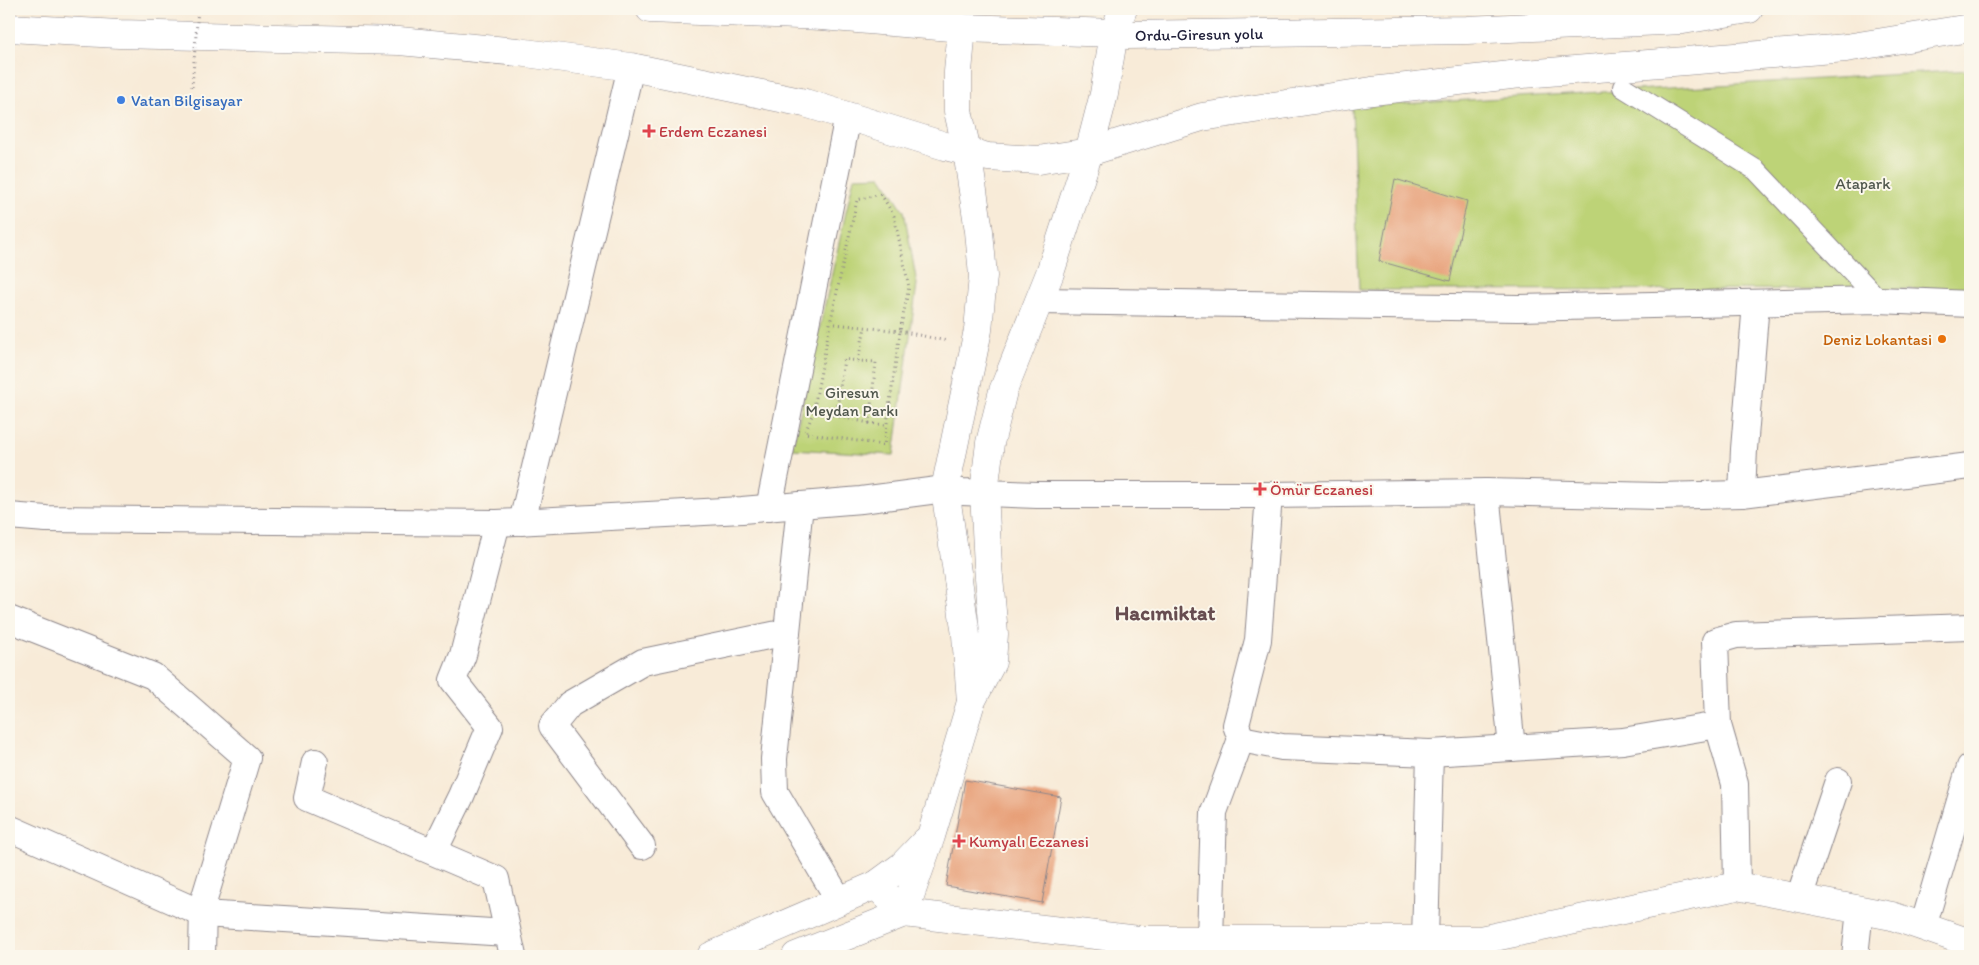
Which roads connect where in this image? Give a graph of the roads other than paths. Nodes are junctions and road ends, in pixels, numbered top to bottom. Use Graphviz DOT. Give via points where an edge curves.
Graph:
graph roads {
  1 [pos="650,9"];
  2 [pos="1749,9"];
  3 [pos="959,19"];
  4 [pos="1118,21"];
  5 [pos="9,28"];
  6 [pos="1970,28"];
  7 [pos="631,68"];
  8 [pos="1624,87"];
  9 [pos="848,116"];
  10 [pos="967,151"];
  11 [pos="1089,152"];
  12 [pos="1879,300"];
  13 [pos="1039,301"];
  14 [pos="1756,303"];
  15 [pos="1970,304"];
  16 [pos="1970,466"];
  17 [pos="945,489"];
  18 [pos="984,492"];
  19 [pos="1486,492"];
  20 [pos="1742,494"];
  21 [pos="1270,495"];
  22 [pos="800,505"];
  23 [pos="769,508"];
  24 [pos="9,516"];
  25 [pos="509,522"];
  26 [pos="9,619"];
  27 [pos="1970,627"];
  28 [pos="787,632"];
  29 [pos="971,702"];
  30 [pos="1718,726"];
  31 [pos="1241,739"];
  32 [pos="1512,748"];
  33 [pos="1430,753"];
  34 [pos="315,762"];
  35 [pos="1970,766"];
  36 [pos="1838,781"];
  37 [pos="9,828"];
  38 [pos="930,836"];
  39 [pos="642,846"];
  40 [pos="434,851"];
  41 [pos="876,885"];
  42 [pos="1737,886"];
  43 [pos="1798,898"];
  44 [pos="839,900"];
  45 [pos="1860,910"];
  46 [pos="203,914"];
  47 [pos="904,914"];
  48 [pos="1923,927"];
  49 [pos="1210,940"];
  50 [pos="1425,940"];
  51 [pos="1970,942"];
  52 [pos="510,944"];
  53 [pos="1139,948"];
  54 [pos="202,956"];
  55 [pos="711,956"];
  56 [pos="796,956"];
  57 [pos="1855,956"];
  1 -- 3 [label="main road, Ordu-Giresun yolu"];
  2 -- 4 [label="main road, Ordu-Giresun yolu" via="1683,20 1476,29 1127,35"];
  3 -- 4 [label="main road, Ordu-Giresun yolu"];
  3 -- 10 [label="main road" via="958,111"];
  4 -- 11 [label="main road"];
  5 -- 7 [label="main road" via="399,41 518,52"];
  6 -- 11 [label="main road" via="1846,48 1511,75 1372,91 1202,117"];
  7 -- 9 [label="main road" via="805,103"];
  7 -- 25 [label="street"];
  8 -- 12 [label="street" via="1756,170"];
  9 -- 10 [label="main road"];
  9 -- 23 [label="street"];
  10 -- 11 [label="main road" via="988,157 1038,160"];
  10 -- 17 [label="main road" via="983,276 974,346"];
  11 -- 13 [label="main road"];
  12 -- 14 [label="street"];
  12 -- 15 [label="street"];
  13 -- 14 [label="street" via="1518,308"];
  13 -- 18 [label="main road" via="1002,391 990,443"];
  14 -- 20 [label="street"];
  16 -- 20 [label="street"];
  17 -- 18 [label="street"];
  17 -- 22 [label="street"];
  17 -- 29 [label="main road" via="966,635"];
  18 -- 21 [label="street"];
  18 -- 29 [label="main road" via="994,634 992,662"];
  19 -- 20 [label="street" via="1659,496"];
  19 -- 21 [label="street"];
  19 -- 32 [label="street"];
  21 -- 31 [label="street" via="1258,640 1236,725"];
  22 -- 23 [label="street"];
  22 -- 28 [label="street"];
  23 -- 25 [label="street"];
  24 -- 25 [label="street" via="46,519"];
  25 -- 40 [label="street" via="453,680 490,727"];
  26 -- 46 [label="street" via="153,676 248,758 203,903"];
  27 -- 30 [label="street" via="1736,635 1715,641"];
  28 -- 39 [label="street" via="643,662 570,704 552,726"];
  28 -- 44 [label="street" via="774,759 775,792"];
  29 -- 38 [label="main road"];
  30 -- 32 [label="street" via="1623,741"];
  30 -- 42 [label="street" via="1735,784"];
  31 -- 33 [label="street" via="1282,747"];
  31 -- 49 [label="street" via="1214,812"];
  32 -- 33 [label="street"];
  33 -- 50 [label="street"];
  34 -- 40 [label="street" via="307,798"];
  35 -- 48 [label="street"];
  36 -- 43 [label="street"];
  37 -- 46 [label="street"];
  38 -- 41 [label="main road" via="902,866"];
  38 -- 47 [label="main road"];
  40 -- 52 [label="street" via="496,878"];
  41 -- 44 [label="main road"];
  41 -- 47 [label="main road"];
  42 -- 43 [label="main road"];
  42 -- 50 [label="main road" via="1480,940"];
  43 -- 45 [label="main road"];
  44 -- 55 [label="main road"];
  45 -- 48 [label="main road" via="1892,916"];
  45 -- 57 [label="street"];
  46 -- 52 [label="street"];
  46 -- 54 [label="street"];
  47 -- 53 [label="main road"];
  47 -- 56 [label="main road"];
  48 -- 51 [label="main road"];
  49 -- 50 [label="main road"];
  49 -- 53 [label="main road"];
}
